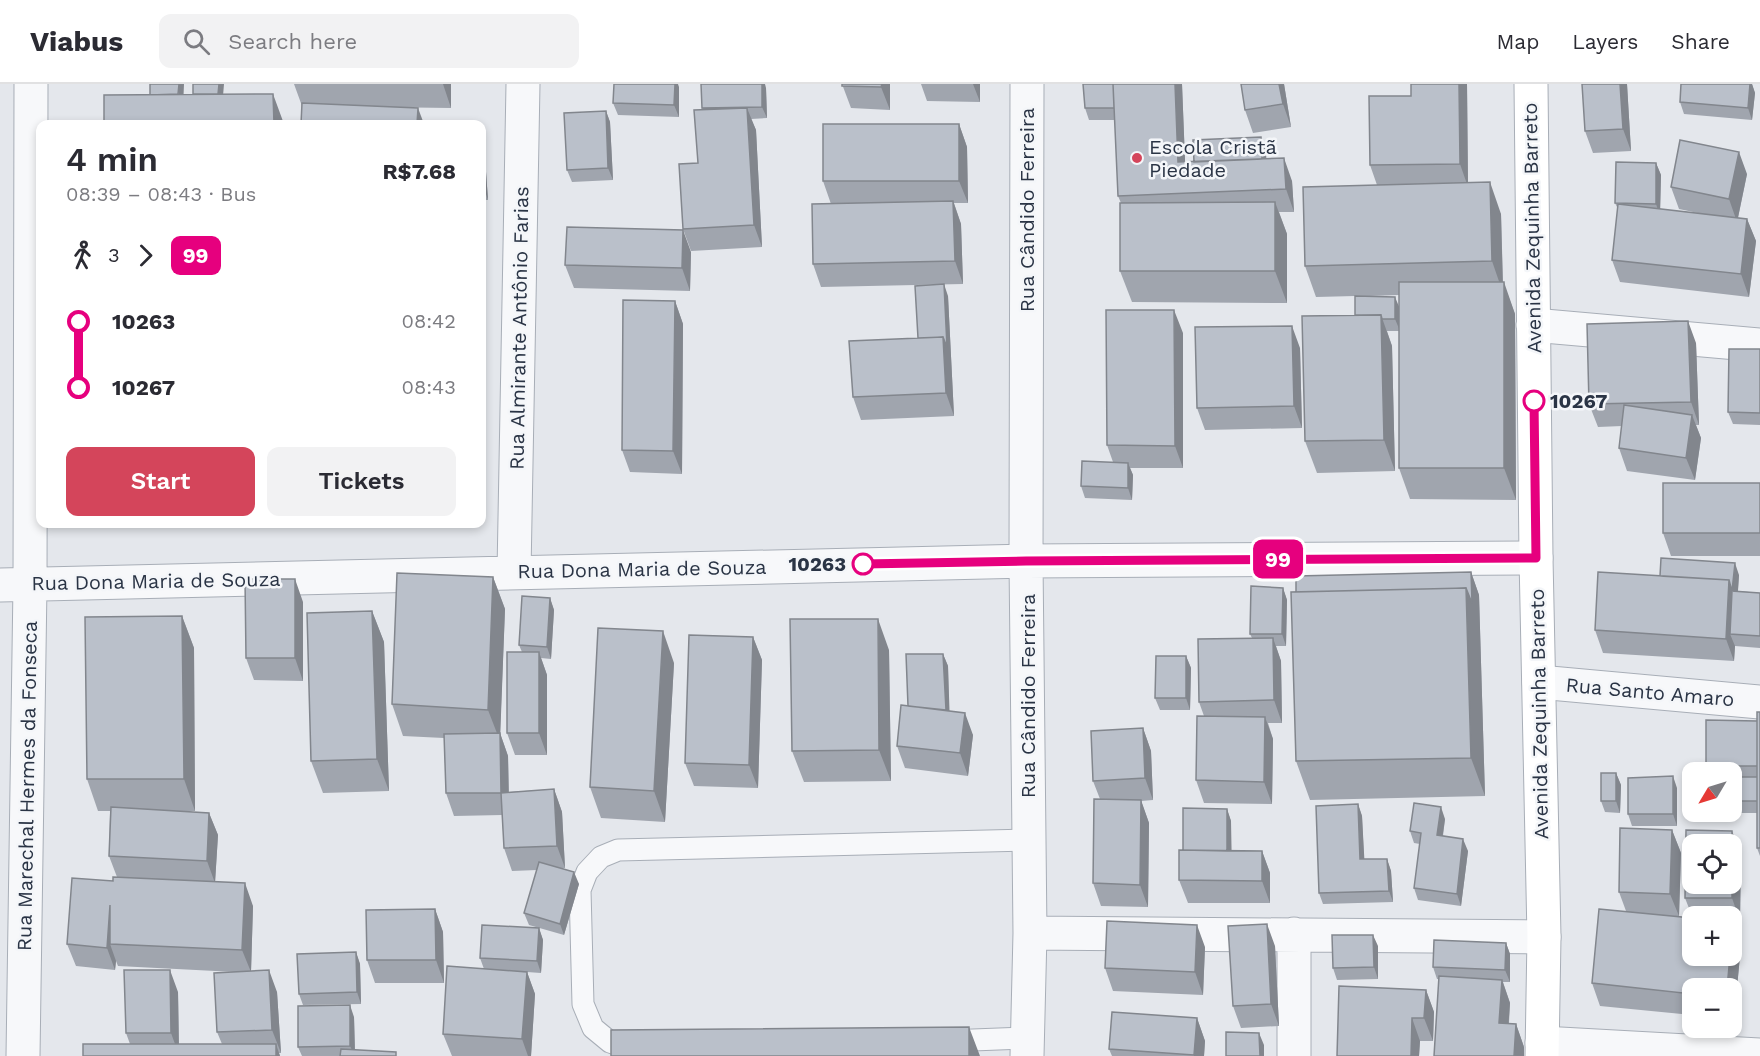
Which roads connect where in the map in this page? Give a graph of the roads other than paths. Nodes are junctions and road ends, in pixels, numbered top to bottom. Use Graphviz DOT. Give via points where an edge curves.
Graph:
graph roads {
  1 [pos="31,84"];
  2 [pos="523,84"];
  3 [pos="1028,84"];
  4 [pos="1531,84"];
  5 [pos="1533,325"];
  6 [pos="1760,345"];
  7 [pos="1536,558"];
  8 [pos="1026,561"];
  9 [pos="514,572"];
  10 [pos="15,585"];
  11 [pos="1539,681"];
  12 [pos="1760,702"];
  13 [pos="1029,840"];
  14 [pos="1030,933"];
  15 [pos="1294,934"];
  16 [pos="1544,937"];
  17 [pos="922,1041"];
  18 [pos="1027,1047"];
  19 [pos="653,1049"];
  20 [pos="1542,1050"];
  21 [pos="1760,1055"];
  22 [pos="22,1056"];
  23 [pos="1294,1056"];
  1 -- 10 [label="street, Rua Marechal Hermes da Fonseca"];
  2 -- 9 [label="street, Rua Almirante Antônio Farias"];
  3 -- 8 [label="street, Rua Cândido Ferreira"];
  4 -- 5 [label="main road, Avenida Zequinha Barreto"];
  5 -- 6 [label="street"];
  5 -- 7 [label="main road, Avenida Zequinha Barreto"];
  7 -- 8 [label="street, Rua Dona Maria de Souza"];
  7 -- 11 [label="main road, Avenida Zequinha Barreto"];
  8 -- 9 [label="street, Rua Dona Maria de Souza"];
  8 -- 13 [label="street, Rua Cândido Ferreira"];
  9 -- 10 [label="street, Rua Dona Maria de Souza"];
  10 -- 22 [label="street, Rua Marechal Hermes da Fonseca"];
  11 -- 12 [label="street, Rua Santo Amaro"];
  11 -- 16 [label="main road, Avenida Zequinha Barreto"];
  13 -- 14 [label="street, Rua Cândido Ferreira"];
  13 -- 19 [label="lane" via="618,850 601,857 587,872 580,890 583,1004 593,1028 610,1042 630,1049"];
  14 -- 15 [label="street"];
  14 -- 18 [label="street, Rua Cândido Ferreira"];
  15 -- 16 [label="street"];
  15 -- 23 [label="street"];
  16 -- 20 [label="main road, Avenida Zequinha Barreto"];
  17 -- 18 [label="lane"];
  20 -- 21 [label="street"];
}
